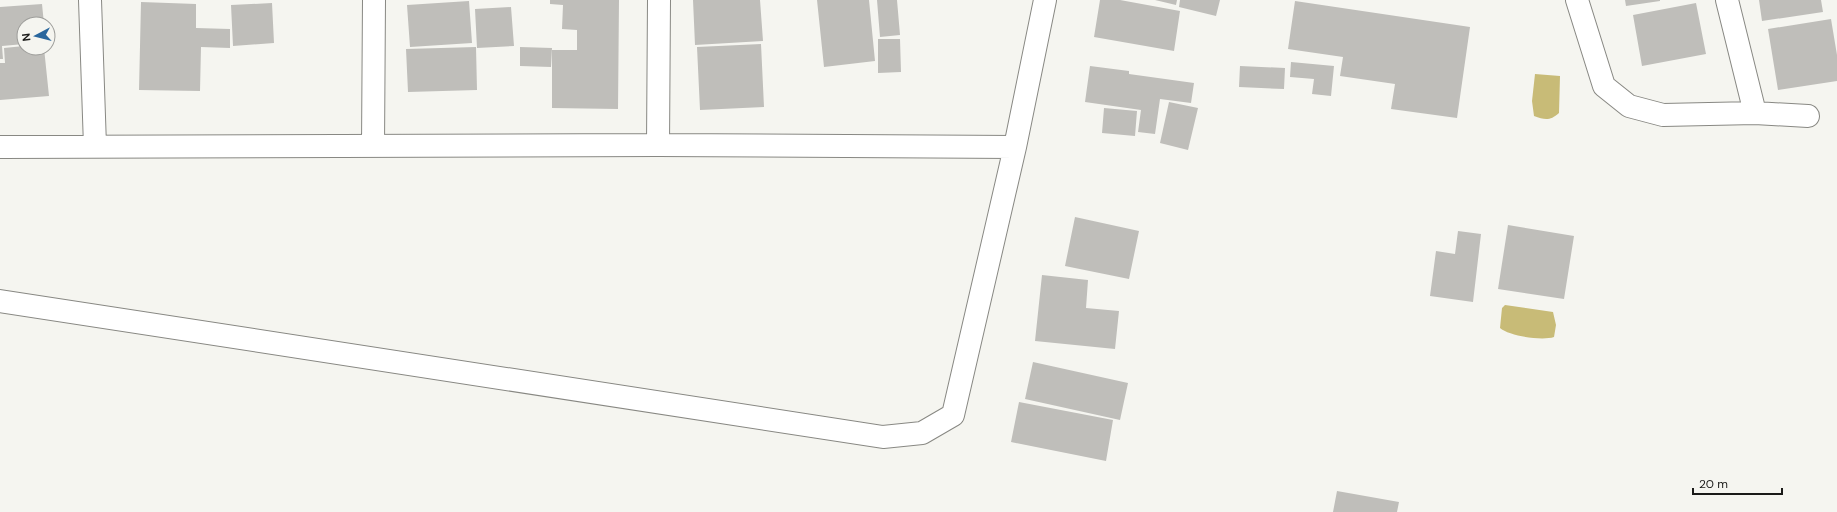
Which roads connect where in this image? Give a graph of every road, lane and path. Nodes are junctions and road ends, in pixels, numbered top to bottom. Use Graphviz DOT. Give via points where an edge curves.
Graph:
graph roads {
  1 [pos="90,0"];
  2 [pos="374,0"];
  3 [pos="659,0"];
  4 [pos="1045,0"];
  5 [pos="1576,0"];
  6 [pos="1727,0"];
  7 [pos="1755,113"];
  8 [pos="1808,116"];
  9 [pos="658,145"];
  10 [pos="95,146"];
  11 [pos="373,146"];
  12 [pos="1015,147"];
  13 [pos="0,148"];
  14 [pos="0,301"];
  1 -- 10 [label="street"];
  2 -- 11 [label="street"];
  3 -- 9 [label="street"];
  4 -- 12 [label="street"];
  5 -- 7 [label="street" via="1604,86 1629,106 1663,115"];
  6 -- 7 [label="street"];
  7 -- 8 [label="street"];
  9 -- 11 [label="street"];
  9 -- 12 [label="street"];
  10 -- 11 [label="street"];
  10 -- 13 [label="street"];
  12 -- 14 [label="street" via="954,415 922,433 883,437"];
}
